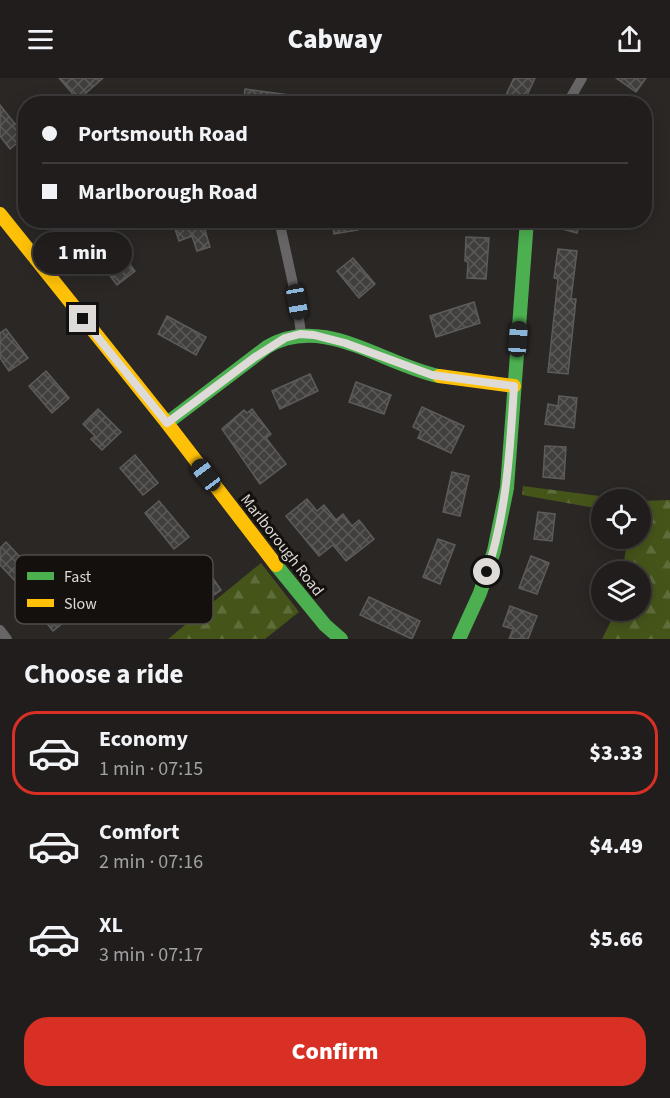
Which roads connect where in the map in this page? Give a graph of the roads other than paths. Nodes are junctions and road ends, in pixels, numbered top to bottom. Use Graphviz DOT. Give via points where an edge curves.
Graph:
graph roads {
  1 [pos="582,78"];
  2 [pos="572,96"];
  3 [pos="0,214"];
  4 [pos="281,228"];
  5 [pos="526,228"];
  6 [pos="300,334"];
  7 [pos="514,386"];
  8 [pos="167,423"];
  9 [pos="0,630"];
  10 [pos="7,639"];
  11 [pos="341,639"];
  12 [pos="459,639"];
  1 -- 2 [label="street"];
  3 -- 8 [label="street, Marlborough Road"];
  4 -- 6 [label="street"];
  5 -- 7 [label="street"];
  6 -- 7 [label="street" via="345,343 432,375"];
  6 -- 8 [label="street" via="285,338 255,357"];
  7 -- 12 [label="street" via="502,517 480,593"];
  8 -- 11 [label="street, Marlborough Road" via="299,595"];
  9 -- 10 [label="street"];
}
